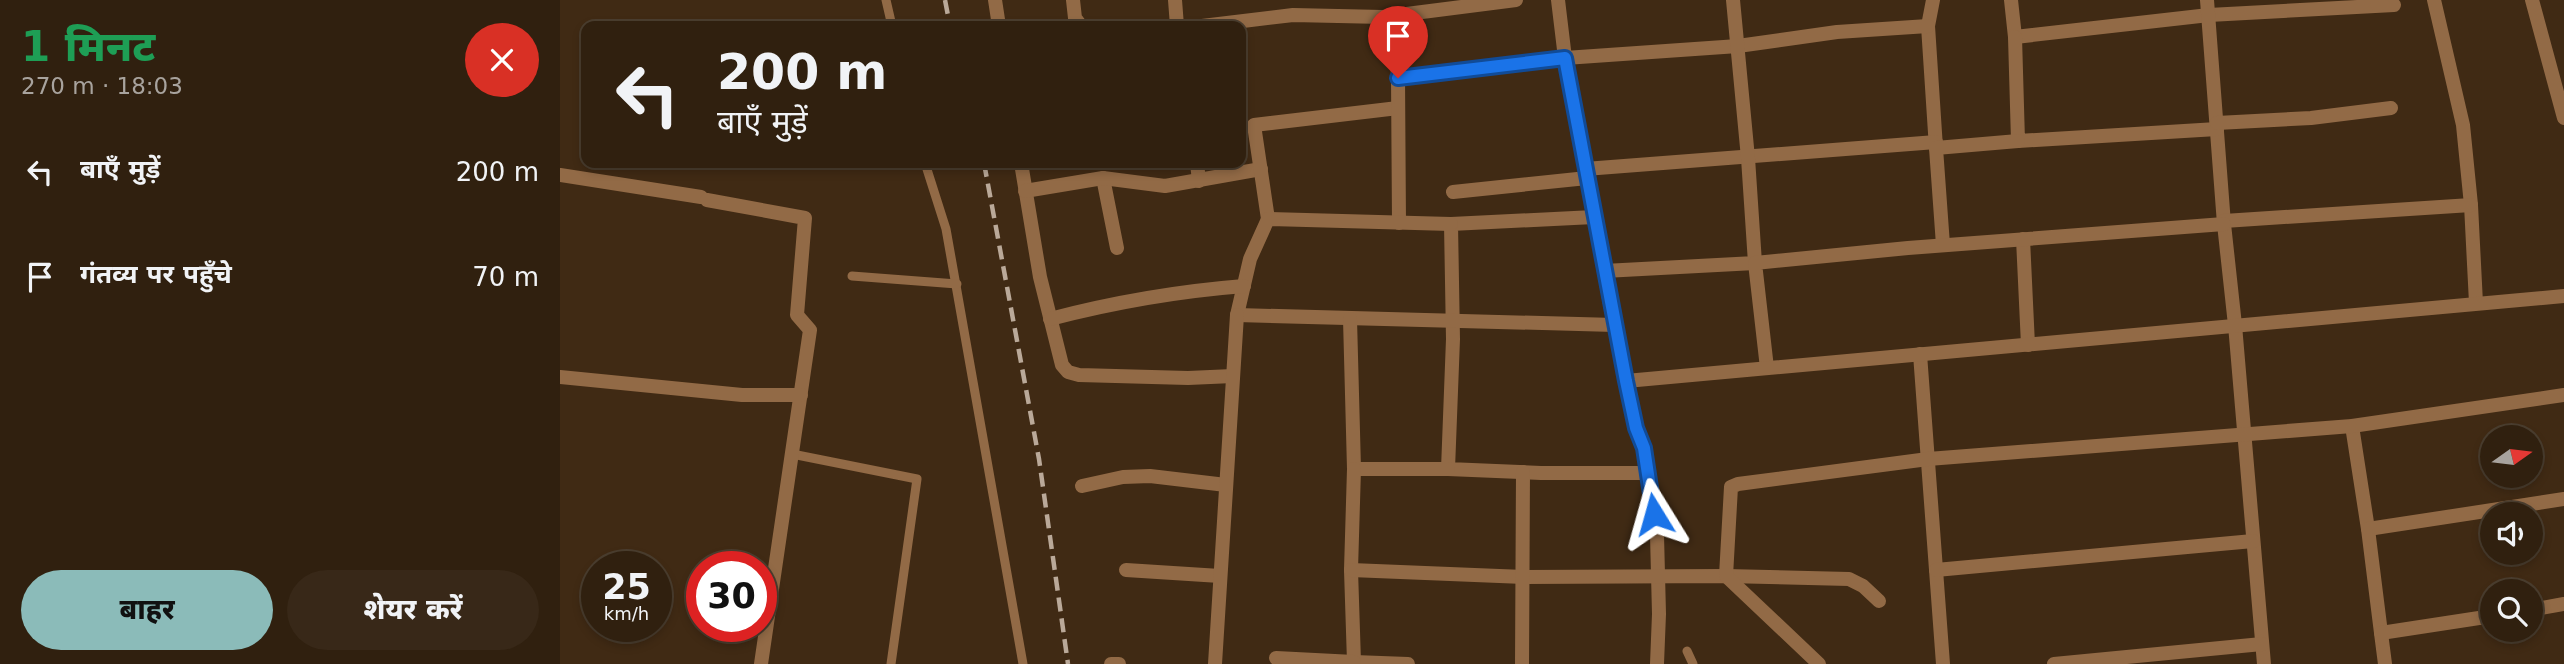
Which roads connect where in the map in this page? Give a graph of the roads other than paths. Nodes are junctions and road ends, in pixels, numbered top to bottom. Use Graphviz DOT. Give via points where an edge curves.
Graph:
graph roads {
  1 [pos="886,0"];
  2 [pos="995,0"];
  3 [pos="1073,0"];
  4 [pos="1175,0"];
  5 [pos="1516,0"];
  6 [pos="1558,0"];
  7 [pos="1733,0"];
  8 [pos="1933,0"];
  9 [pos="2011,0"];
  10 [pos="2207,0"];
  11 [pos="2434,0"];
  12 [pos="2532,0"];
  13 [pos="2322,5"];
  14 [pos="2394,5"];
  15 [pos="1404,10"];
  16 [pos="2209,15"];
  17 [pos="891,21"];
  18 [pos="998,21"];
  19 [pos="1077,21"];
  20 [pos="1177,21"];
  21 [pos="1243,21"];
  22 [pos="1928,26"];
  23 [pos="2015,37"];
  24 [pos="1738,46"];
  25 [pos="1565,58"];
  26 [pos="1398,78"];
  27 [pos="1398,108"];
  28 [pos="2391,108"];
  29 [pos="2564,118"];
  30 [pos="2217,126"];
  31 [pos="1247,127"];
  32 [pos="2018,141"];
  33 [pos="1936,145"];
  34 [pos="1748,158"];
  35 [pos="927,168"];
  36 [pos="1022,168"];
  37 [pos="1198,168"];
  38 [pos="1261,169"];
  39 [pos="1586,173"];
  40 [pos="560,175"];
  41 [pos="1103,178"];
  42 [pos="1199,181"];
  43 [pos="1025,191"];
  44 [pos="1453,192"];
  45 [pos="2471,205"];
  46 [pos="1594,217"];
  47 [pos="1268,219"];
  48 [pos="1399,223"];
  49 [pos="2224,223"];
  50 [pos="1451,224"];
  51 [pos="2023,239"];
  52 [pos="1943,245"];
  53 [pos="1117,248"];
  54 [pos="1755,263"];
  55 [pos="1604,271"];
  56 [pos="852,276"];
  57 [pos="957,284"];
  58 [pos="1244,286"];
  59 [pos="2564,296"];
  60 [pos="2476,303"];
  61 [pos="1237,315"];
  62 [pos="1050,319"];
  63 [pos="1350,319"];
  64 [pos="1453,320"];
  65 [pos="1615,326"];
  66 [pos="2235,326"];
  67 [pos="2028,345"];
  68 [pos="1920,354"];
  69 [pos="1767,368"];
  70 [pos="1233,376"];
  71 [pos="560,377"];
  72 [pos="1626,381"];
  73 [pos="2564,395"];
  74 [pos="801,396"];
  75 [pos="2353,426"];
  76 [pos="2245,435"];
  77 [pos="792,454"];
  78 [pos="1928,459"];
  79 [pos="1353,469"];
  80 [pos="1448,469"];
  81 [pos="1523,472"];
  82 [pos="1648,472"];
  83 [pos="1226,485"];
  84 [pos="1082,486"];
  85 [pos="2564,499"];
  86 [pos="2368,529"];
  87 [pos="2253,541"];
  88 [pos="1126,570"];
  89 [pos="1350,570"];
  90 [pos="1936,570"];
  91 [pos="1220,576"];
  92 [pos="1726,576"];
  93 [pos="1524,577"];
  94 [pos="1658,578"];
  95 [pos="1879,601"];
  96 [pos="2564,604"];
  97 [pos="2543,608"];
  98 [pos="2480,618"];
  99 [pos="2381,633"];
  100 [pos="2262,644"];
  101 [pos="1687,651"];
  102 [pos="1276,658"];
  103 [pos="1354,662"];
  104 [pos="761,664"];
  105 [pos="891,664"];
  106 [pos="1023,664"];
  107 [pos="1111,664"];
  108 [pos="1119,664"];
  109 [pos="1215,664"];
  110 [pos="1408,664"];
  111 [pos="1522,664"];
  112 [pos="1657,664"];
  113 [pos="1693,664"];
  114 [pos="1819,664"];
  115 [pos="1943,664"];
  116 [pos="2054,664"];
  117 [pos="2264,664"];
  118 [pos="2385,664"];
  1 -- 17 [label="lane"];
  2 -- 18 [label="street"];
  3 -- 19 [label="street"];
  4 -- 20 [label="street"];
  5 -- 15 [label="street"];
  6 -- 25 [label="street"];
  7 -- 24 [label="street"];
  8 -- 22 [label="street"];
  9 -- 23 [label="street"];
  10 -- 16 [label="street"];
  11 -- 45 [label="street" via="2463,125"];
  12 -- 29 [label="street"];
  13 -- 14 [label="street"];
  13 -- 16 [label="street"];
  15 -- 21 [label="street"];
  15 -- 26 [label="street"];
  16 -- 23 [label="street"];
  16 -- 30 [label="street"];
  22 -- 24 [label="street"];
  22 -- 33 [label="street"];
  23 -- 32 [label="street"];
  24 -- 25 [label="street"];
  24 -- 34 [label="street"];
  25 -- 26 [label="street"];
  25 -- 39 [label="street"];
  26 -- 27 [label="street"];
  27 -- 31 [label="street"];
  27 -- 48 [label="street"];
  28 -- 30 [label="street"];
  30 -- 32 [label="street"];
  30 -- 49 [label="street"];
  31 -- 38 [label="street"];
  32 -- 33 [label="street"];
  33 -- 34 [label="street"];
  33 -- 52 [label="street"];
  34 -- 39 [label="street"];
  34 -- 54 [label="street"];
  35 -- 57 [label="lane"];
  36 -- 43 [label="street"];
  37 -- 42 [label="street"];
  38 -- 42 [label="street"];
  38 -- 47 [label="street"];
  39 -- 44 [label="street"];
  39 -- 46 [label="street"];
  40 -- 74 [label="street" via="806,218 797,315 810,330"];
  41 -- 42 [label="street" via="1165,186"];
  41 -- 43 [label="street"];
  41 -- 53 [label="street"];
  43 -- 62 [label="street"];
  45 -- 49 [label="street"];
  45 -- 60 [label="street"];
  46 -- 50 [label="street"];
  46 -- 55 [label="street"];
  47 -- 48 [label="street"];
  47 -- 58 [label="street"];
  48 -- 50 [label="street"];
  49 -- 51 [label="street"];
  49 -- 66 [label="street"];
  50 -- 64 [label="street"];
  51 -- 52 [label="street"];
  51 -- 67 [label="street"];
  52 -- 54 [label="street"];
  54 -- 55 [label="street"];
  54 -- 69 [label="street"];
  55 -- 65 [label="street"];
  56 -- 57 [label="lane"];
  57 -- 106 [label="lane"];
  58 -- 61 [label="street"];
  58 -- 62 [label="street"];
  59 -- 60 [label="street"];
  60 -- 66 [label="street"];
  61 -- 63 [label="street"];
  61 -- 70 [label="street"];
  62 -- 70 [label="street" via="1068,372"];
  63 -- 64 [label="street"];
  63 -- 79 [label="street"];
  64 -- 65 [label="street"];
  64 -- 80 [label="street"];
  65 -- 72 [label="street"];
  66 -- 67 [label="street"];
  66 -- 76 [label="street"];
  67 -- 68 [label="street"];
  68 -- 69 [label="street"];
  68 -- 78 [label="street"];
  69 -- 72 [label="street"];
  70 -- 83 [label="street"];
  71 -- 74 [label="street" via="742,395"];
  72 -- 82 [label="street"];
  73 -- 75 [label="street"];
  74 -- 77 [label="street"];
  75 -- 76 [label="street"];
  75 -- 86 [label="street"];
  76 -- 78 [label="street"];
  76 -- 87 [label="street"];
  77 -- 104 [label="street"];
  77 -- 105 [label="lane" via="917,479"];
  78 -- 90 [label="street"];
  78 -- 92 [label="street" via="1731,488"];
  79 -- 80 [label="street"];
  79 -- 89 [label="street"];
  80 -- 81 [label="street"];
  81 -- 82 [label="street"];
  81 -- 93 [label="street"];
  82 -- 94 [label="street"];
  83 -- 84 [label="street" via="1150,476"];
  83 -- 91 [label="street"];
  85 -- 86 [label="street"];
  86 -- 99 [label="street"];
  87 -- 90 [label="street"];
  87 -- 100 [label="street"];
  88 -- 91 [label="street"];
  89 -- 93 [label="street"];
  89 -- 103 [label="street"];
  90 -- 115 [label="street"];
  91 -- 109 [label="street"];
  92 -- 94 [label="street"];
  92 -- 95 [label="street" via="1849,579"];
  92 -- 114 [label="street"];
  93 -- 94 [label="street"];
  93 -- 111 [label="street"];
  94 -- 112 [label="street"];
  96 -- 97 [label="street"];
  98 -- 99 [label="street"];
  99 -- 118 [label="street"];
  100 -- 116 [label="street"];
  100 -- 117 [label="street"];
  101 -- 113 [label="lane"];
  102 -- 103 [label="street"];
  103 -- 110 [label="street"];
  107 -- 108 [label="street"];
}
